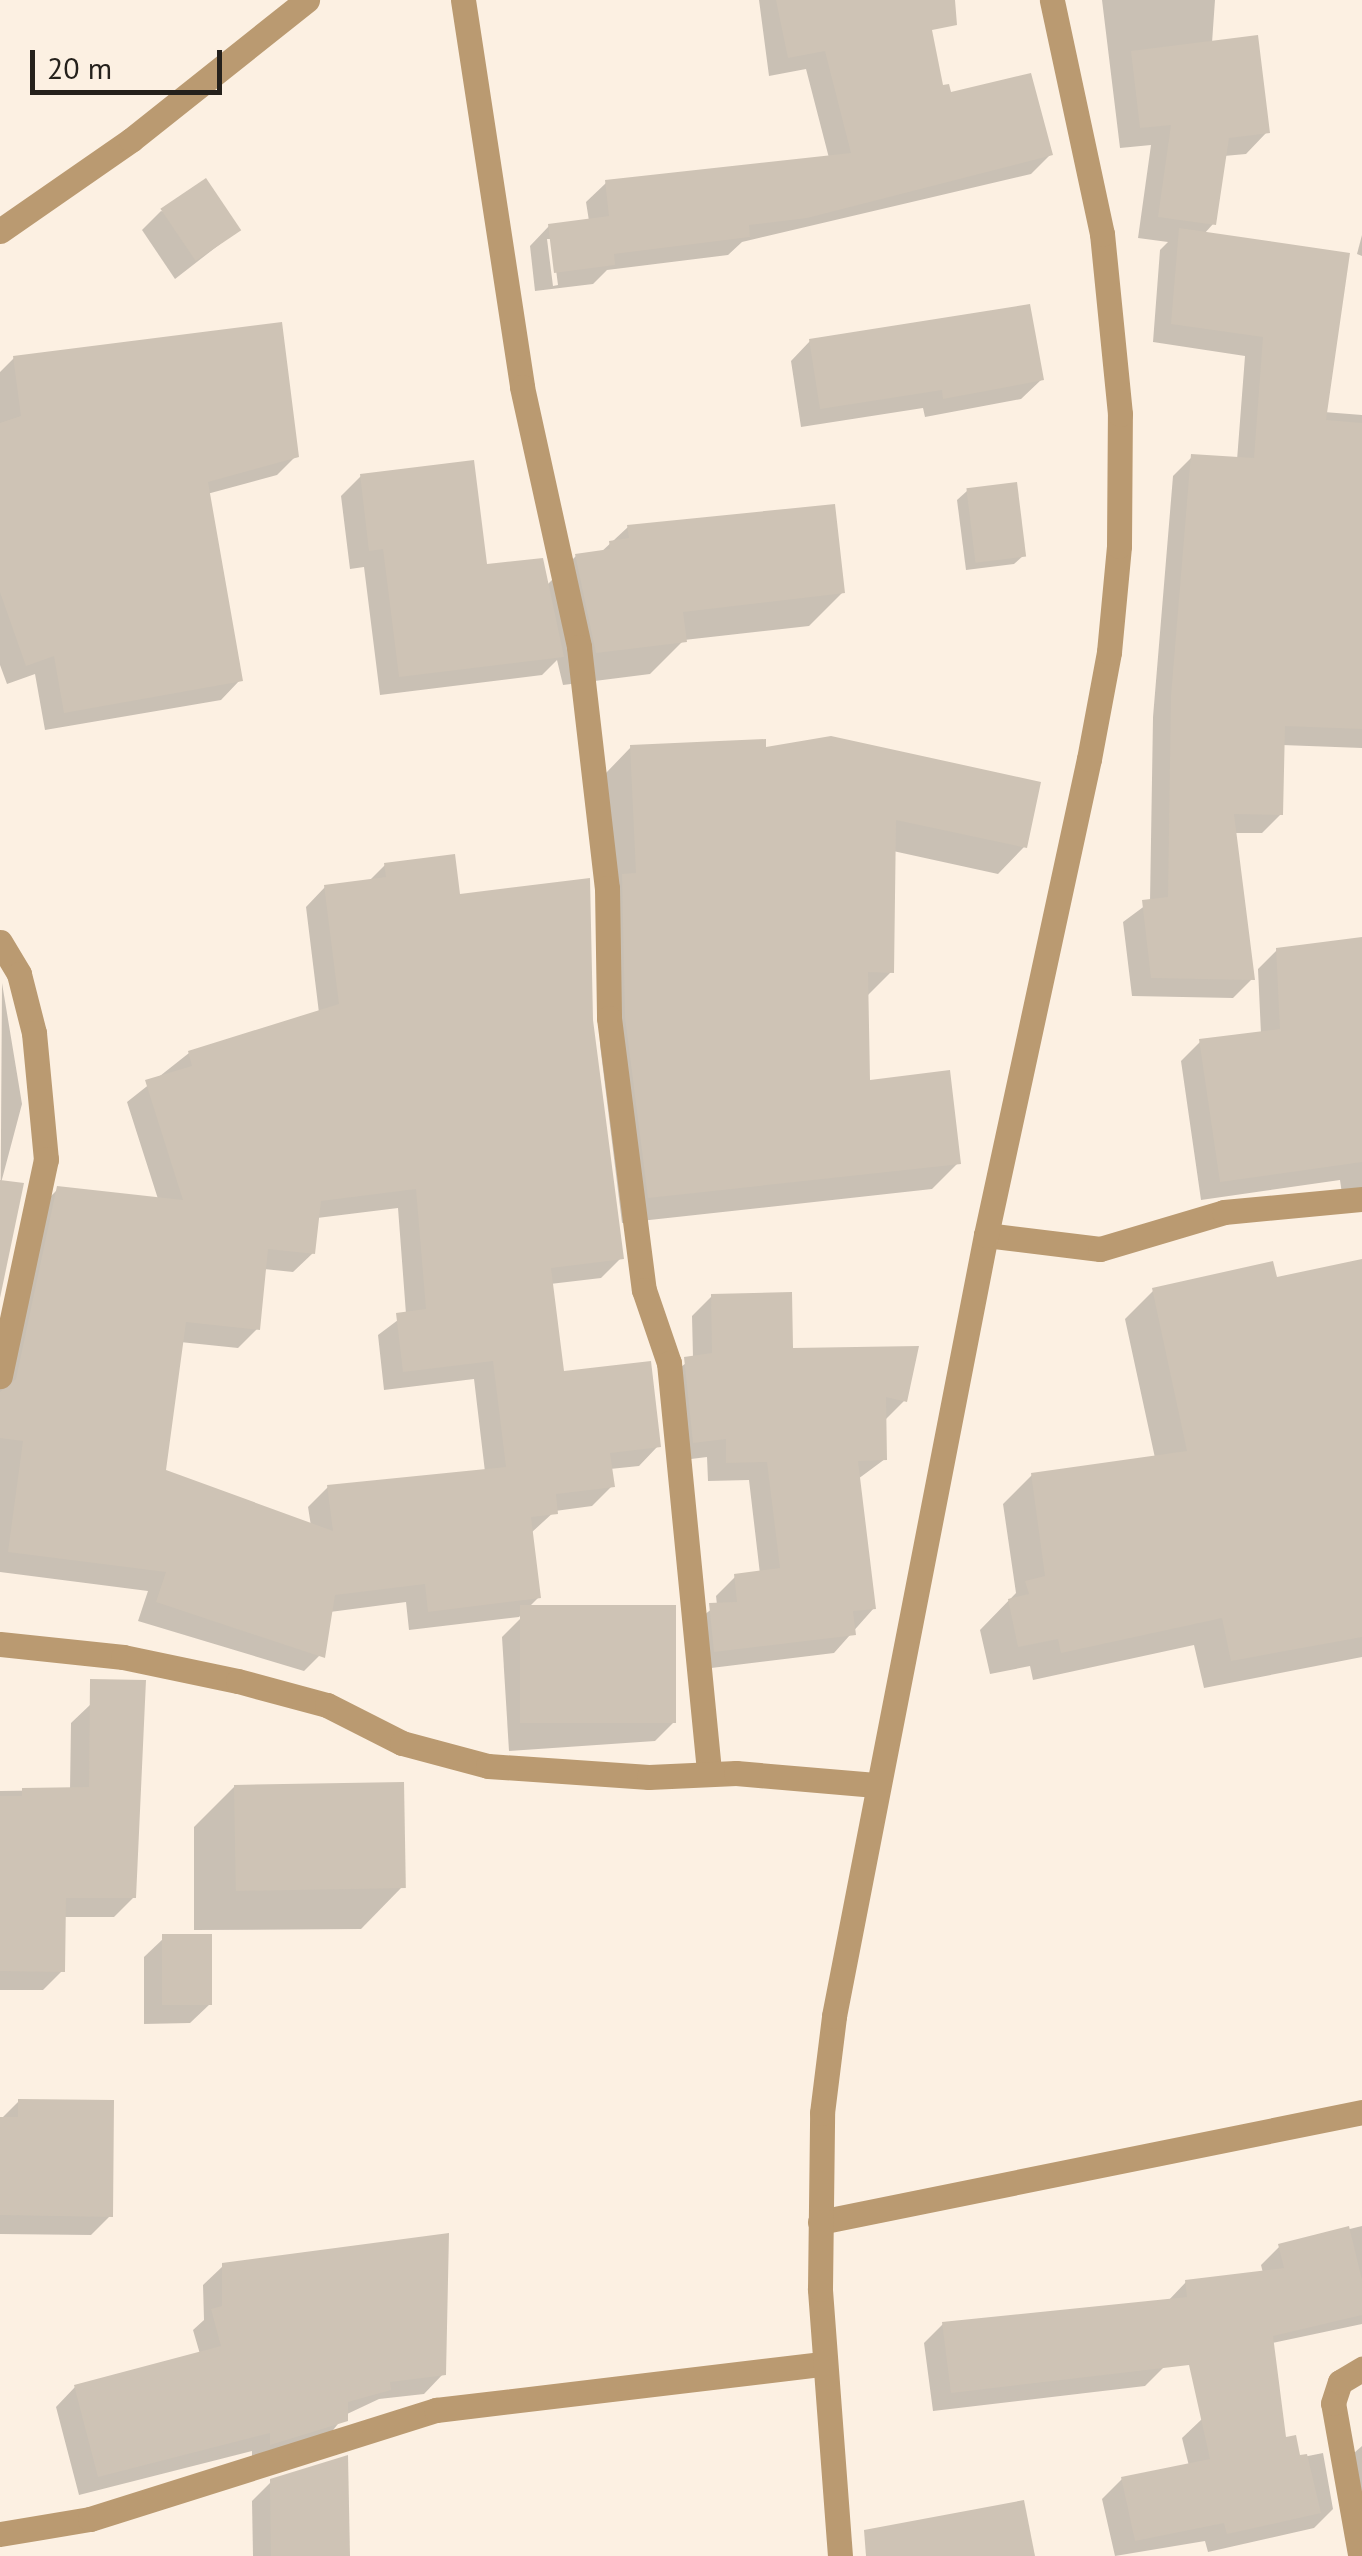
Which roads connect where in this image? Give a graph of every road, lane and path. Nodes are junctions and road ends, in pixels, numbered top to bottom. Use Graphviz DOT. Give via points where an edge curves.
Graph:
graph roads {
  1 [pos="307,0"];
  2 [pos="463,0"];
  3 [pos="1052,0"];
  4 [pos="0,231"];
  5 [pos="0,942"];
  6 [pos="1362,1199"];
  7 [pos="986,1235"];
  8 [pos="0,1376"];
  9 [pos="0,1644"];
  10 [pos="709,1772"];
  11 [pos="875,1785"];
  12 [pos="1362,2112"];
  13 [pos="820,2222"];
  14 [pos="824,2364"];
  15 [pos="1362,2370"];
  16 [pos="0,2534"];
  17 [pos="1355,2554"];
  18 [pos="840,2556"];
  1 -- 4 [label="street" via="131,140"];
  2 -- 10 [label="street" via="522,387 579,647 607,888 610,1018 644,1290 669,1363"];
  3 -- 7 [label="street" via="1108,288 1120,414 1119,546 1092,741"];
  5 -- 8 [label="street" via="19,974 34,1033 46,1159"];
  6 -- 7 [label="street" via="1224,1212 1100,1249"];
  7 -- 11 [label="street"];
  9 -- 10 [label="street" via="123,1657 238,1680 327,1705 402,1742 488,1766 631,1776"];
  10 -- 11 [label="street"];
  11 -- 13 [label="street" via="834,2016 822,2113"];
  12 -- 13 [label="street"];
  13 -- 14 [label="street"];
  14 -- 16 [label="street" via="436,2410 90,2519"];
  14 -- 18 [label="street"];
  15 -- 17 [label="street" via="1340,2382 1333,2404"];
}
